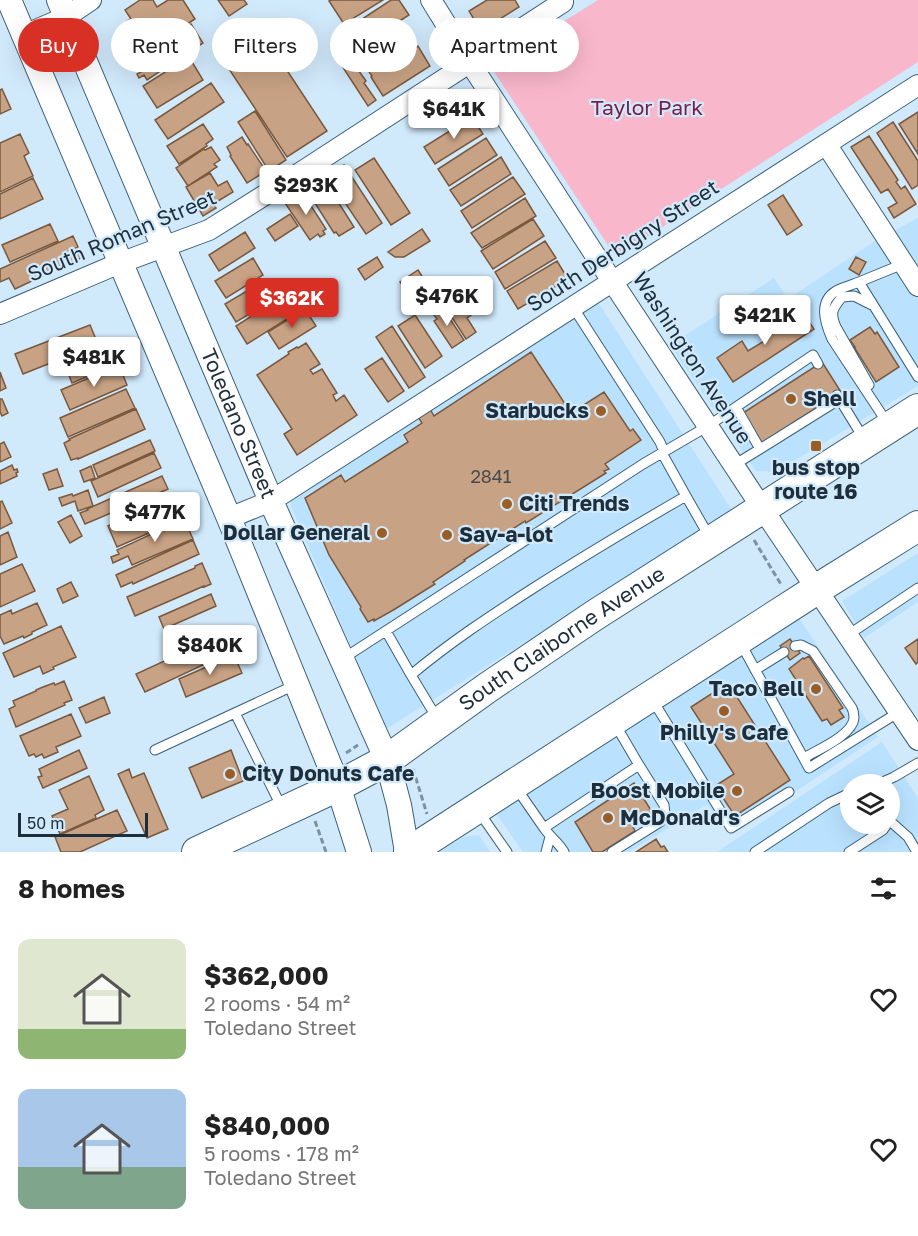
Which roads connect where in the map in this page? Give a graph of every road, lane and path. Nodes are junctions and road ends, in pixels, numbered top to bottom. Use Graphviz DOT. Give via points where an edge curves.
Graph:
graph roads {
  1 [pos="9,0"];
  2 [pos="91,0"];
  3 [pos="431,0"];
  4 [pos="563,2"];
  5 [pos="62,8"];
  6 [pos="48,18"];
  7 [pos="442,18"];
  8 [pos="539,18"];
  9 [pos="18,21"];
  10 [pos="40,72"];
  11 [pos="456,72"];
  12 [pos="476,72"];
  13 [pos="918,85"];
  14 [pos="826,144"];
  15 [pos="163,247"];
  16 [pos="120,263"];
  17 [pos="903,264"];
  18 [pos="612,281"];
  19 [pos="859,282"];
  20 [pos="918,286"];
  21 [pos="572,306"];
  22 [pos="874,306"];
  23 [pos="0,314"];
  24 [pos="818,364"];
  25 [pos="918,377"];
  26 [pos="736,407"];
  27 [pos="918,409"];
  28 [pos="877,425"];
  29 [pos="708,426"];
  30 [pos="760,448"];
  31 [pos="663,452"];
  32 [pos="734,465"];
  33 [pos="686,496"];
  34 [pos="271,501"];
  35 [pos="229,518"];
  36 [pos="755,520"];
  37 [pos="918,526"];
  38 [pos="711,540"];
  39 [pos="782,588"];
  40 [pos="918,588"];
  41 [pos="817,589"];
  42 [pos="386,631"];
  43 [pos="848,635"];
  44 [pos="739,640"];
  45 [pos="795,646"];
  46 [pos="784,652"];
  47 [pos="342,660"];
  48 [pos="755,670"];
  49 [pos="411,675"];
  50 [pos="297,684"];
  51 [pos="651,696"];
  52 [pos="899,711"];
  53 [pos="235,713"];
  54 [pos="613,721"];
  55 [pos="439,722"];
  56 [pos="918,740"];
  57 [pos="359,744"];
  58 [pos="155,750"];
  59 [pos="804,758"];
  60 [pos="399,760"];
  61 [pos="918,763"];
  62 [pos="639,765"];
  63 [pos="339,772"];
  64 [pos="899,774"];
  65 [pos="513,785"];
  66 [pos="789,792"];
  67 [pos="840,798"];
  68 [pos="477,808"];
  69 [pos="284,811"];
  70 [pos="428,817"];
  71 [pos="314,820"];
  72 [pos="544,828"];
  73 [pos="900,831"];
  74 [pos="877,834"];
  75 [pos="550,837"];
  76 [pos="197,852"];
  77 [pos="326,852"];
  78 [pos="359,852"];
  79 [pos="408,852"];
  80 [pos="506,852"];
  81 [pos="546,852"];
  82 [pos="564,852"];
  83 [pos="612,852"];
  84 [pos="755,852"];
  85 [pos="849,852"];
  86 [pos="917,852"];
  1 -- 9 [label="street"];
  2 -- 5 [label="street"];
  3 -- 7 [label="street, Washington Avenue"];
  4 -- 8 [label="street, South Roman Street"];
  5 -- 6 [label="street"];
  5 -- 15 [label="street, Toledano Street"];
  10 -- 16 [label="street"];
  11 -- 15 [label="street, South Roman Street" via="209,230"];
  12 -- 18 [label="street, Washington Avenue"];
  13 -- 14 [label="street, South Derbigny Street"];
  14 -- 17 [label="street"];
  14 -- 18 [label="street, South Derbigny Street"];
  15 -- 16 [label="street, South Roman Street"];
  15 -- 34 [label="street, Toledano Street"];
  16 -- 23 [label="street, South Roman Street"];
  16 -- 35 [label="street"];
  17 -- 19 [label="lane"];
  17 -- 20 [label="street"];
  18 -- 21 [label="street, South Derbigny Street"];
  18 -- 29 [label="street, Washington Avenue"];
  19 -- 22 [label="lane"];
  19 -- 28 [label="lane" via="834,292 824,306 825,324"];
  21 -- 31 [label="lane"];
  21 -- 34 [label="street, South Derbigny Street"];
  22 -- 25 [label="lane"];
  22 -- 28 [label="lane" via="854,296 842,297 832,317 867,380"];
  24 -- 26 [label="lane" via="813,355 800,370"];
  26 -- 29 [label="lane"];
  26 -- 30 [label="lane"];
  27 -- 28 [label="main road, South Claiborne Avenue"];
  28 -- 30 [label="lane" via="838,397"];
  28 -- 36 [label="main road, South Claiborne Avenue"];
  29 -- 31 [label="lane"];
  29 -- 32 [label="street, Washington Avenue"];
  30 -- 32 [label="lane"];
  31 -- 33 [label="lane"];
  31 -- 42 [label="lane"];
  32 -- 36 [label="street, Washington Avenue"];
  33 -- 38 [label="lane"];
  33 -- 49 [label="lane" via="506,605"];
  34 -- 35 [label="street, South Derbigny Street"];
  34 -- 47 [label="street, Toledano Street"];
  35 -- 50 [label="street"];
  36 -- 38 [label="main road, South Claiborne Avenue"];
  36 -- 39 [label="path"];
  36 -- 41 [label="street, Washington Avenue"];
  37 -- 41 [label="main road"];
  38 -- 55 [label="main road, South Claiborne Avenue"];
  40 -- 43 [label="lane"];
  41 -- 43 [label="street, Washington Avenue"];
  41 -- 44 [label="main road"];
  42 -- 47 [label="lane"];
  42 -- 49 [label="lane"];
  43 -- 52 [label="street, Washington Avenue"];
  44 -- 48 [label="lane"];
  44 -- 51 [label="main road"];
  45 -- 59 [label="lane" via="813,651 852,708 854,717 852,727 842,736"];
  46 -- 48 [label="lane"];
  47 -- 60 [label="street, Toledano Street"];
  48 -- 59 [label="lane"];
  49 -- 55 [label="lane"];
  50 -- 53 [label="lane"];
  50 -- 63 [label="street"];
  51 -- 54 [label="main road"];
  51 -- 66 [label="lane" via="731,828"];
  52 -- 56 [label="street, Washington Avenue"];
  52 -- 59 [label="lane" via="809,768"];
  53 -- 58 [label="lane"];
  53 -- 69 [label="lane"];
  54 -- 62 [label="lane"];
  54 -- 65 [label="main road"];
  55 -- 60 [label="main road, South Claiborne Avenue"];
  57 -- 63 [label="path"];
  60 -- 63 [label="main road, South Claiborne Avenue"];
  60 -- 70 [label="path"];
  60 -- 79 [label="street, Toledano Street" via="399,805"];
  61 -- 64 [label="lane"];
  62 -- 72 [label="lane"];
  62 -- 83 [label="lane" via="664,805 665,814 660,822"];
  63 -- 69 [label="main road, South Claiborne Avenue"];
  63 -- 78 [label="street"];
  65 -- 68 [label="main road"];
  65 -- 72 [label="lane"];
  67 -- 84 [label="lane"];
  68 -- 79 [label="main road"];
  68 -- 80 [label="lane"];
  69 -- 76 [label="main road, South Claiborne Avenue"];
  71 -- 77 [label="path"];
  72 -- 75 [label="lane"];
  73 -- 86 [label="lane"];
  74 -- 85 [label="lane"];
  75 -- 81 [label="lane"];
  75 -- 82 [label="lane"];
}
